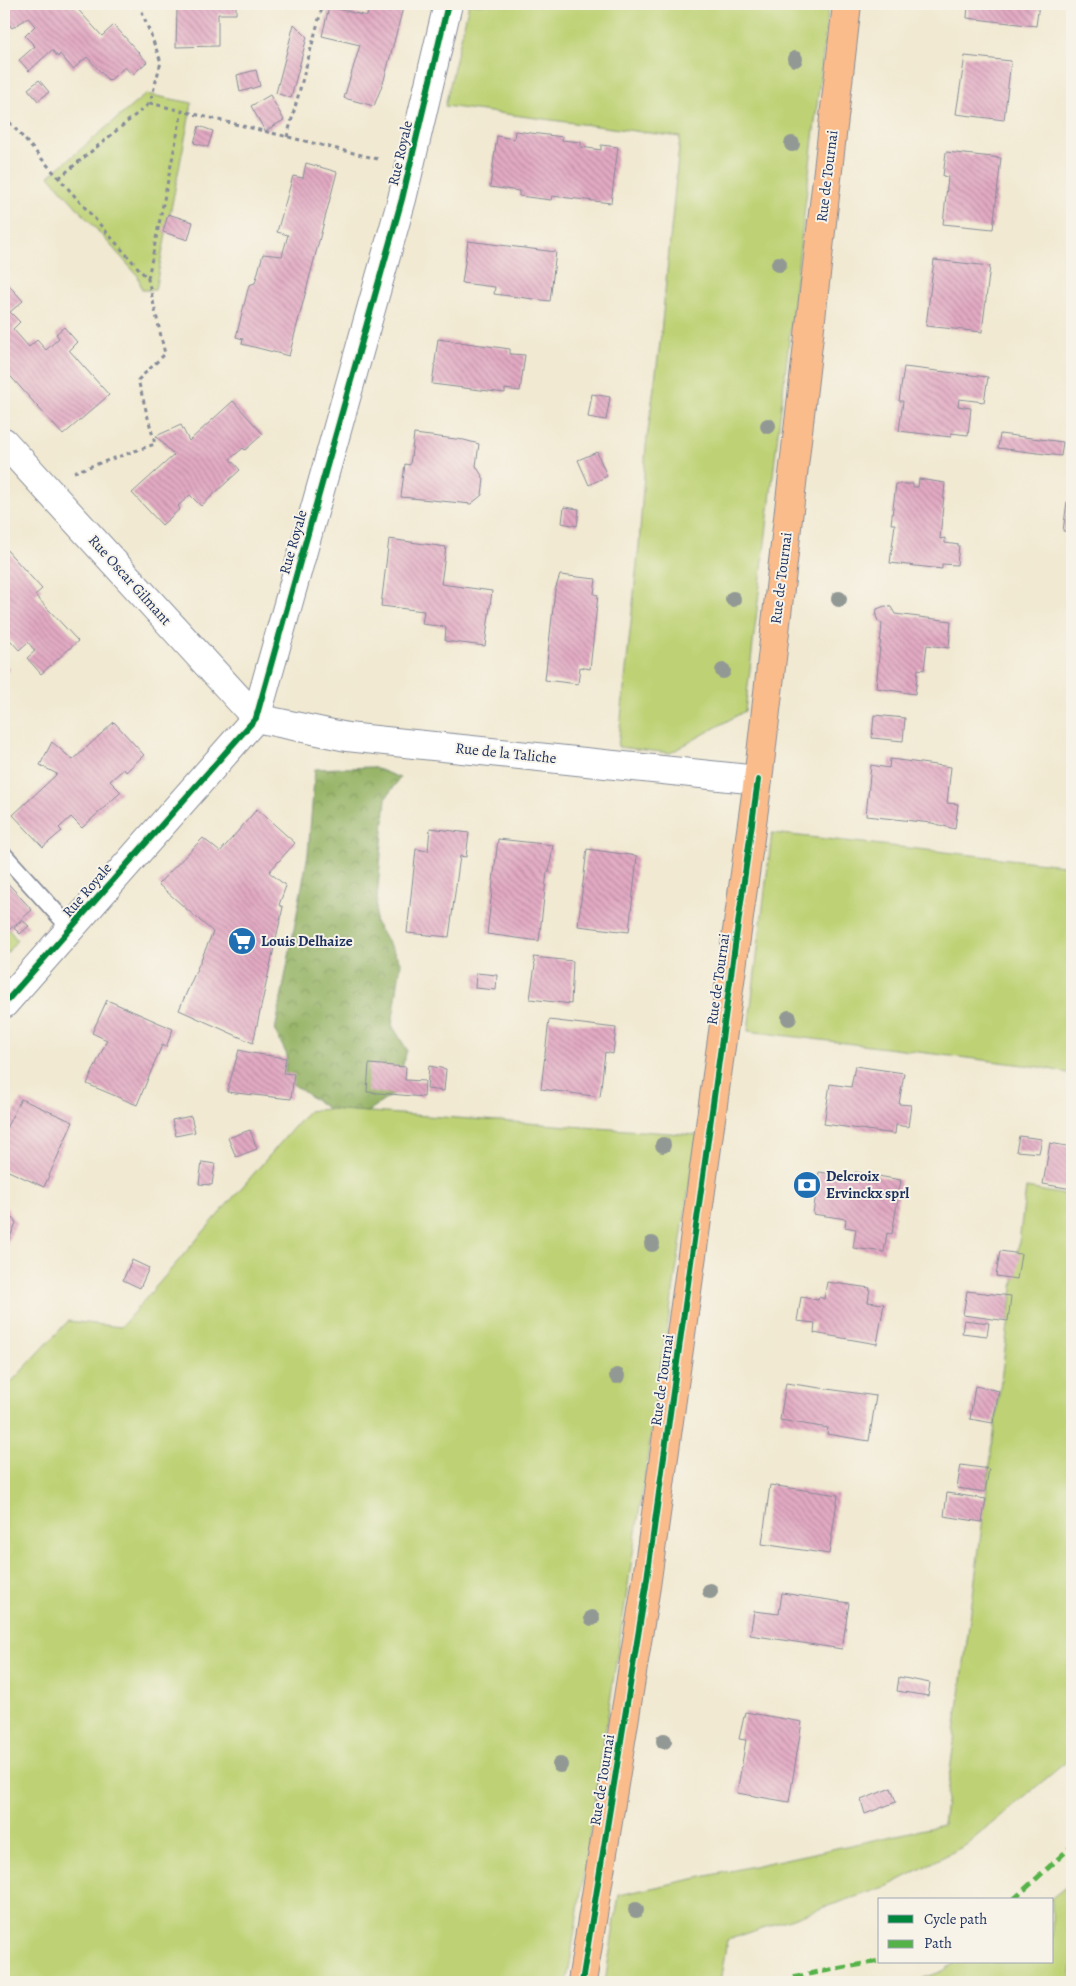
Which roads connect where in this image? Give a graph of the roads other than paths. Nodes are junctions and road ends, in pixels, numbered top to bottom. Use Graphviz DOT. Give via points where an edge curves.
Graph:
graph roads {
  1 [pos="448,4"];
  2 [pos="847,4"];
  3 [pos="4,442"];
  4 [pos="256,718"];
  5 [pos="758,780"];
  6 [pos="4,854"];
  7 [pos="70,929"];
  8 [pos="4,1004"];
  9 [pos="582,1982"];
  1 -- 4 [label="street, Rue Royale" via="410,166"];
  2 -- 5 [label="main road, Rue de Tournai"];
  3 -- 4 [label="street, Rue Oscar Gilmant"];
  4 -- 5 [label="street, Rue de la Taliche" via="347,737"];
  4 -- 7 [label="street, Rue Royale"];
  5 -- 9 [label="main road, Rue de Tournai" via="646,1586"];
  6 -- 7 [label="lane"];
  7 -- 8 [label="street, Rue Royale"];
}
